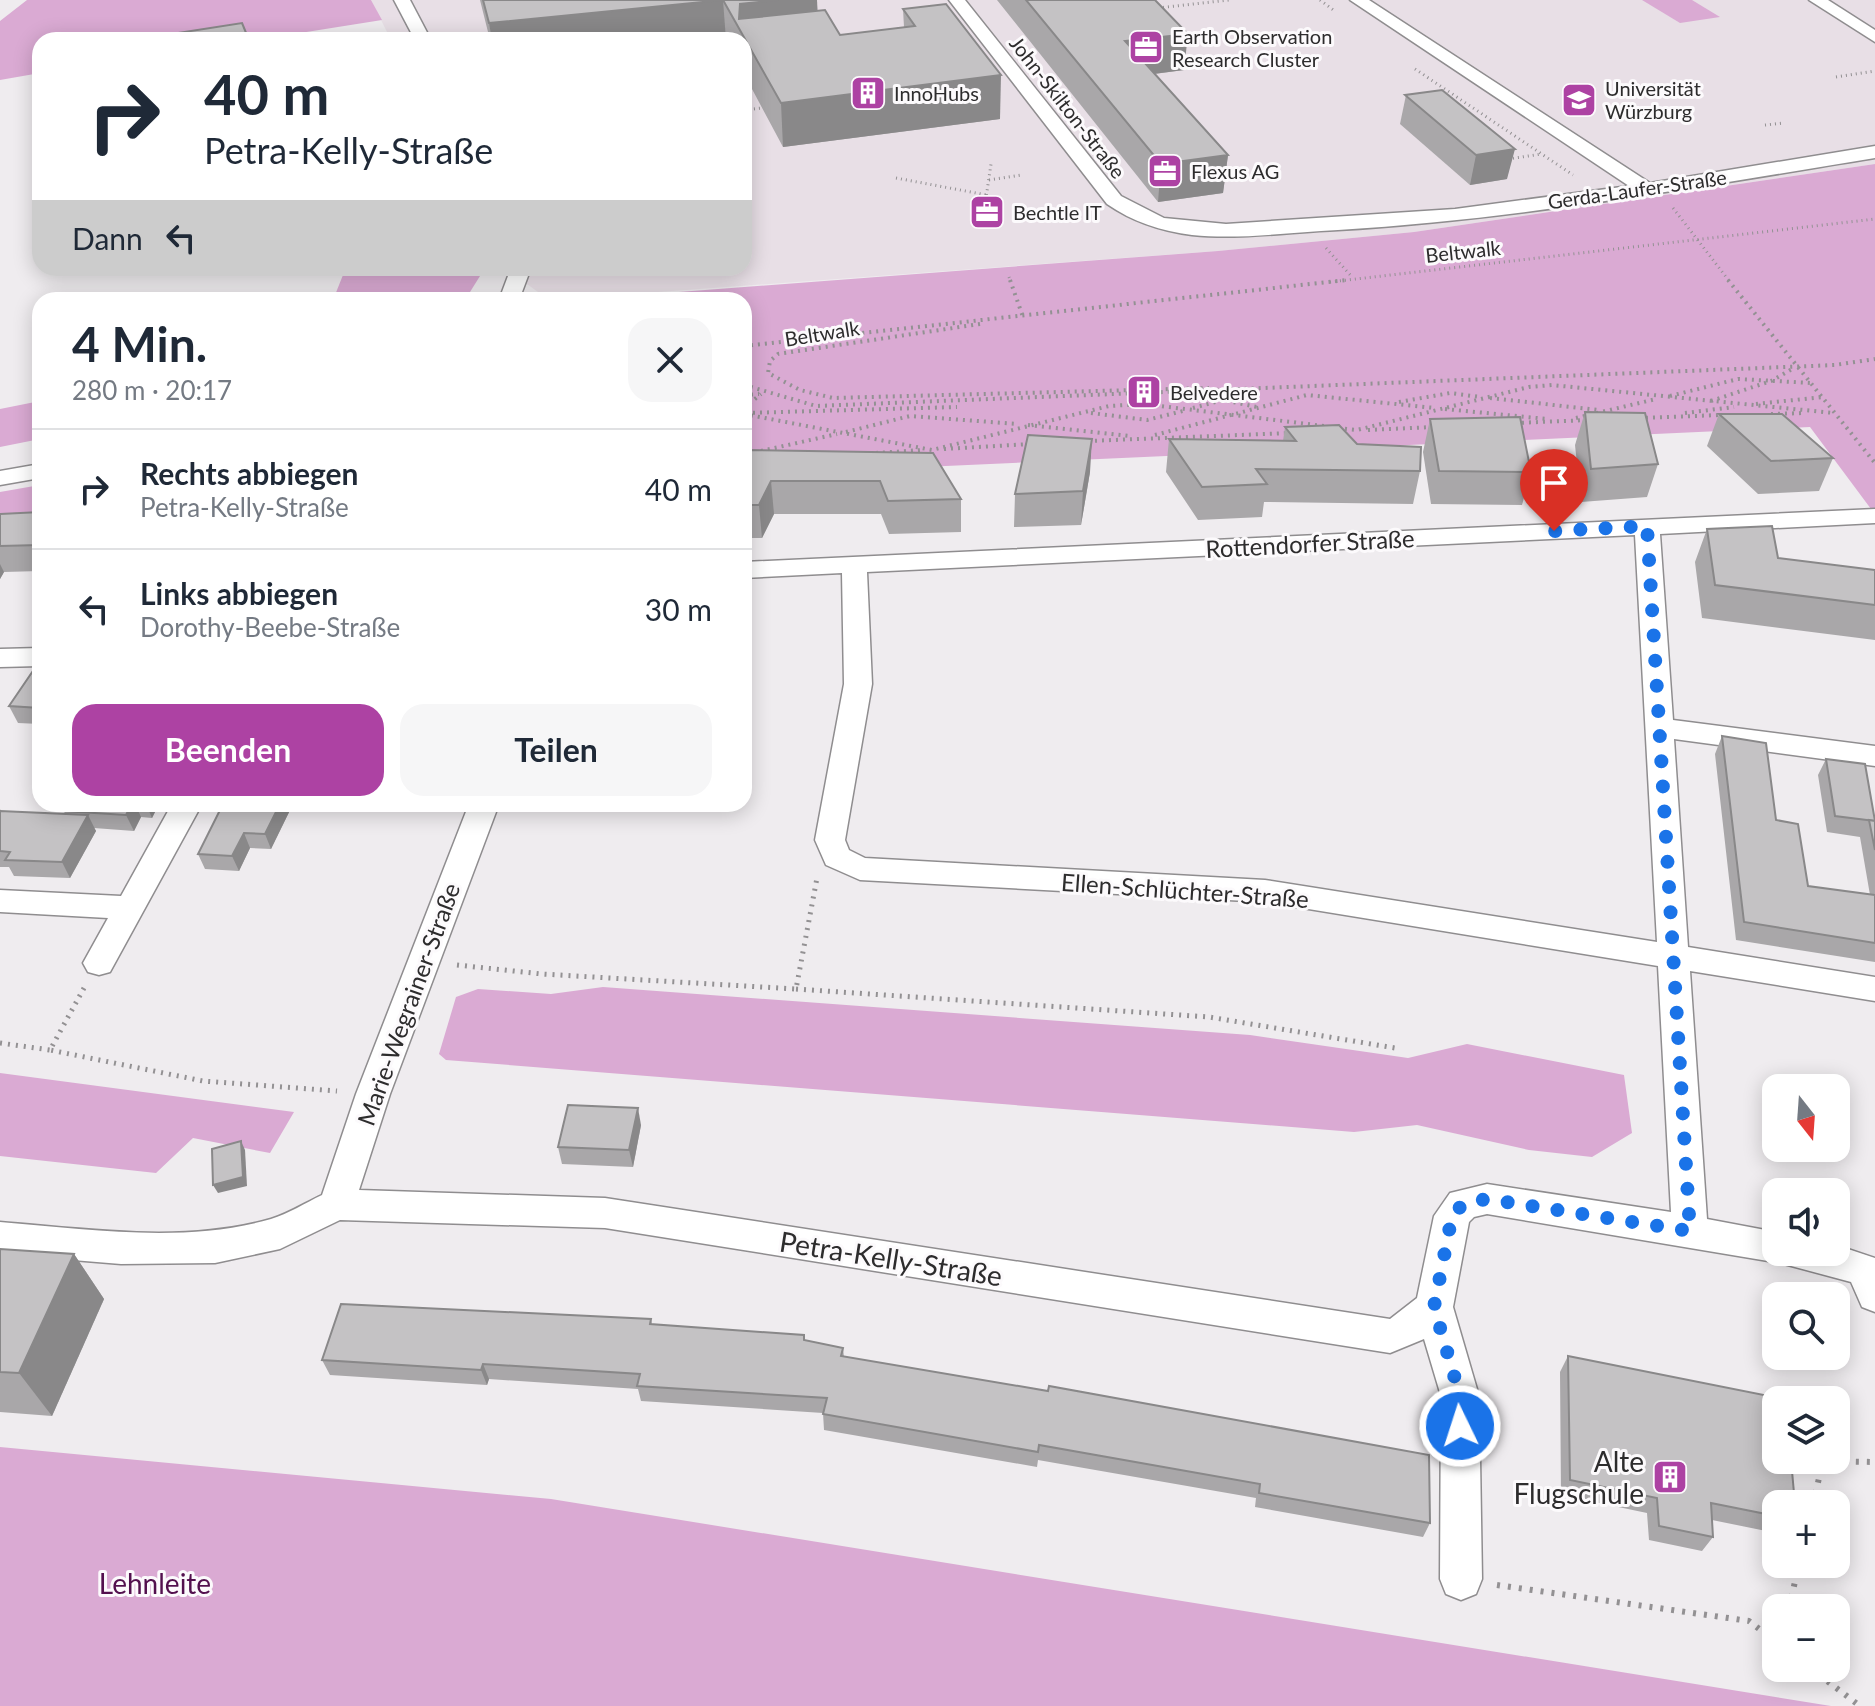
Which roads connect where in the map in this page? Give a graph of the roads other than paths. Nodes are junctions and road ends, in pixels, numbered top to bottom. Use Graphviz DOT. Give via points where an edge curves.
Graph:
graph roads {
  1 [pos="402,0"];
  2 [pos="957,0"];
  3 [pos="1358,0"];
  4 [pos="1817,0"];
  5 [pos="419,32"];
  6 [pos="1875,37"];
  7 [pos="1875,152"];
  8 [pos="1646,189"];
  9 [pos="1398,221"];
  10 [pos="32,472"];
  11 [pos="0,478"];
  12 [pos="1875,516"];
  13 [pos="1647,526"];
  14 [pos="854,566"];
  15 [pos="752,570"];
  16 [pos="32,657"];
  17 [pos="0,658"];
  18 [pos="1657,727"];
  19 [pos="1875,756"];
  20 [pos="183,812"];
  21 [pos="481,812"];
  22 [pos="0,901"];
  23 [pos="129,908"];
  24 [pos="1675,958"];
  25 [pos="99,963"];
  26 [pos="1875,989"];
  27 [pos="336,1205"];
  28 [pos="1690,1231"];
  29 [pos="0,1238"];
  30 [pos="1762,1245"];
  31 [pos="1850,1264"];
  32 [pos="1875,1295"];
  33 [pos="1434,1307"];
  34 [pos="1461,1579"];
  1 -- 5 [label="street"];
  2 -- 9 [label="street, John-Skilton-Straße" via="972,29 1106,191 1130,212 1177,227"];
  3 -- 8 [label="street"];
  4 -- 6 [label="street"];
  7 -- 8 [label="street, Gerda-Laufer-Straße"];
  8 -- 9 [label="street, Gerda-Laufer-Straße"];
  10 -- 11 [label="street"];
  12 -- 13 [label="street, Rottendorfer Straße"];
  13 -- 14 [label="street, Rottendorfer Straße"];
  13 -- 18 [label="street"];
  14 -- 15 [label="street, Rottendorfer Straße"];
  14 -- 24 [label="street, Ellen-Schlüchter-Straße" via="858,684 830,840 837,857 860,869 1265,891"];
  16 -- 17 [label="street"];
  18 -- 19 [label="street"];
  18 -- 24 [label="street"];
  20 -- 23 [label="street"];
  21 -- 27 [label="street, Marie-Wegrainer-Straße"];
  22 -- 23 [label="street"];
  23 -- 25 [label="street"];
  24 -- 26 [label="street, Ellen-Schlüchter-Straße"];
  24 -- 28 [label="street"];
  27 -- 29 [label="street" via="280,1233 215,1247 121,1248"];
  27 -- 33 [label="street, Petra-Kelly-Straße" via="605,1213 1390,1336 1409,1329"];
  28 -- 30 [label="street"];
  28 -- 33 [label="street" via="1487,1199 1463,1204 1452,1216"];
  31 -- 32 [label="street" via="1865,1271"];
  33 -- 34 [label="street" via="1460,1396"];
}
